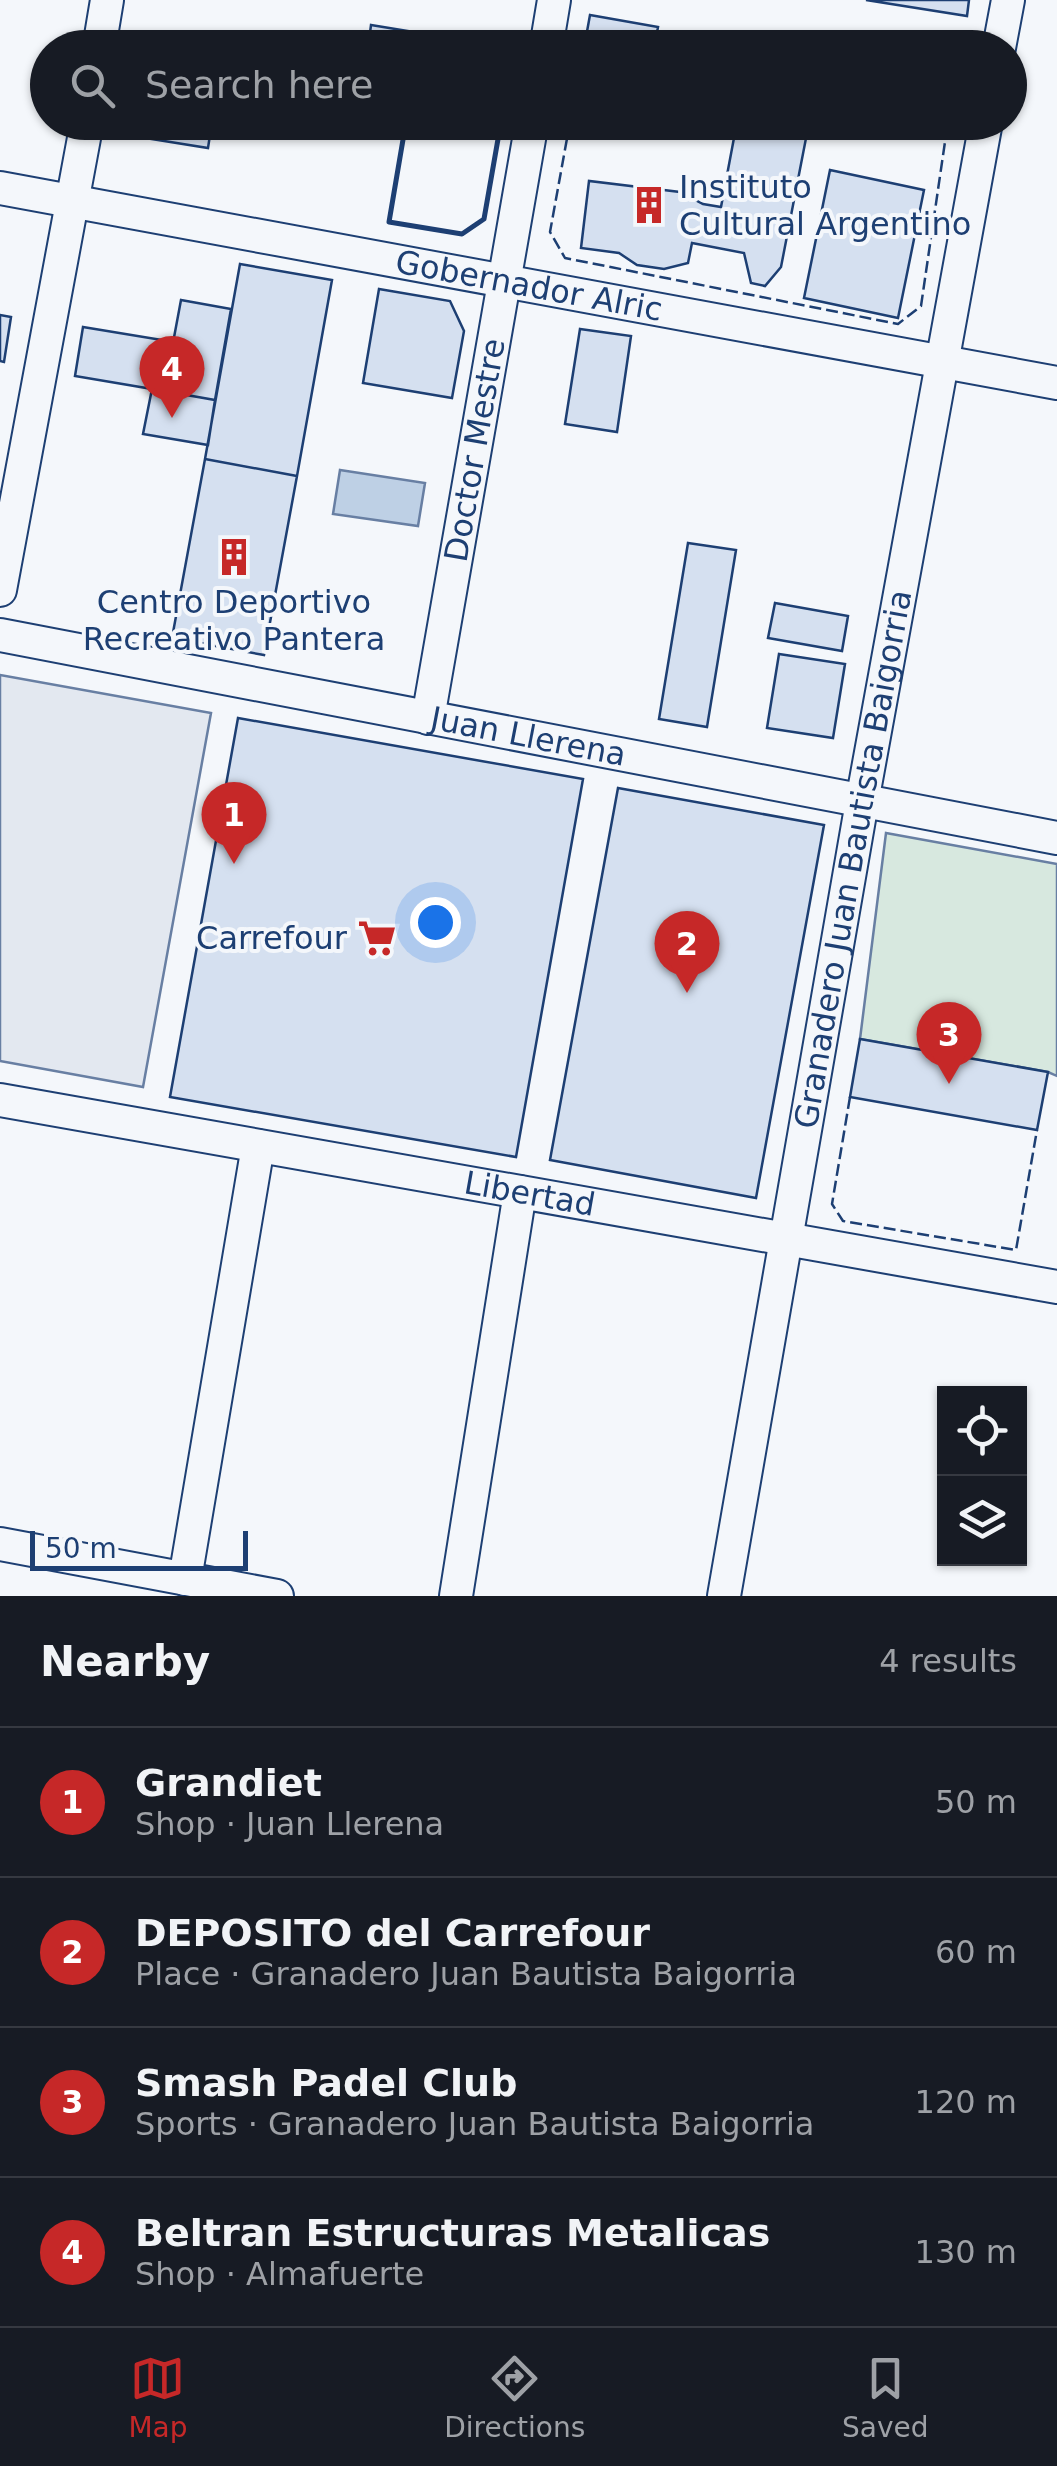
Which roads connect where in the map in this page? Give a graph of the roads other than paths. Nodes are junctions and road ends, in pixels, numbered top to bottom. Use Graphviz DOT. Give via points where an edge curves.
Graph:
graph roads {
  1 [pos="107,0"];
  2 [pos="554,0"];
  3 [pos="1008,0"];
  4 [pos="102,30"];
  5 [pos="549,30"];
  6 [pos="1002,30"];
  7 [pos="83,140"];
  8 [pos="529,140"];
  9 [pos="983,140"];
  10 [pos="0,188"];
  11 [pos="73,202"];
  12 [pos="504,281"];
  13 [pos="942,362"];
  14 [pos="1057,383"];
  15 [pos="0,590"];
  16 [pos="0,635"];
  17 [pos="428,718"];
  18 [pos="862,802"];
  19 [pos="1057,838"];
  20 [pos="2,1109"];
  21 [pos="258,1146"];
  22 [pos="520,1192"];
  23 [pos="786,1238"];
  24 [pos="1057,1287"];
  25 [pos="0,1544"];
  26 [pos="185,1579"];
  27 [pos="274,1596"];
  28 [pos="456,1596"];
  29 [pos="724,1596"];
  1 -- 4 [label="street"];
  2 -- 5 [label="street"];
  3 -- 6 [label="street"];
  7 -- 11 [label="street"];
  8 -- 12 [label="street, Doctor Mestre"];
  9 -- 13 [label="street, Granadero Juan Bautista Baigorria"];
  10 -- 11 [label="street, Gobernador Alric"];
  11 -- 12 [label="street, Gobernador Alric"];
  11 -- 15 [label="street"];
  12 -- 13 [label="street, Gobernador Alric"];
  12 -- 17 [label="street, Doctor Mestre"];
  13 -- 14 [label="street, Gobernador Alric"];
  13 -- 18 [label="street, Granadero Juan Bautista Baigorria"];
  16 -- 17 [label="street, Juan Llerena"];
  17 -- 18 [label="street, Juan Llerena"];
  18 -- 19 [label="street, Juan Llerena"];
  18 -- 23 [label="street, Granadero Juan Bautista Baigorria"];
  20 -- 21 [label="street, Libertad"];
  21 -- 22 [label="street, Libertad"];
  21 -- 26 [label="street"];
  22 -- 23 [label="street, Libertad"];
  22 -- 28 [label="street"];
  23 -- 24 [label="street, Libertad"];
  23 -- 29 [label="street, Granadero Juan Bautista Baigorria"];
  25 -- 26 [label="street"];
  26 -- 27 [label="street"];
}
